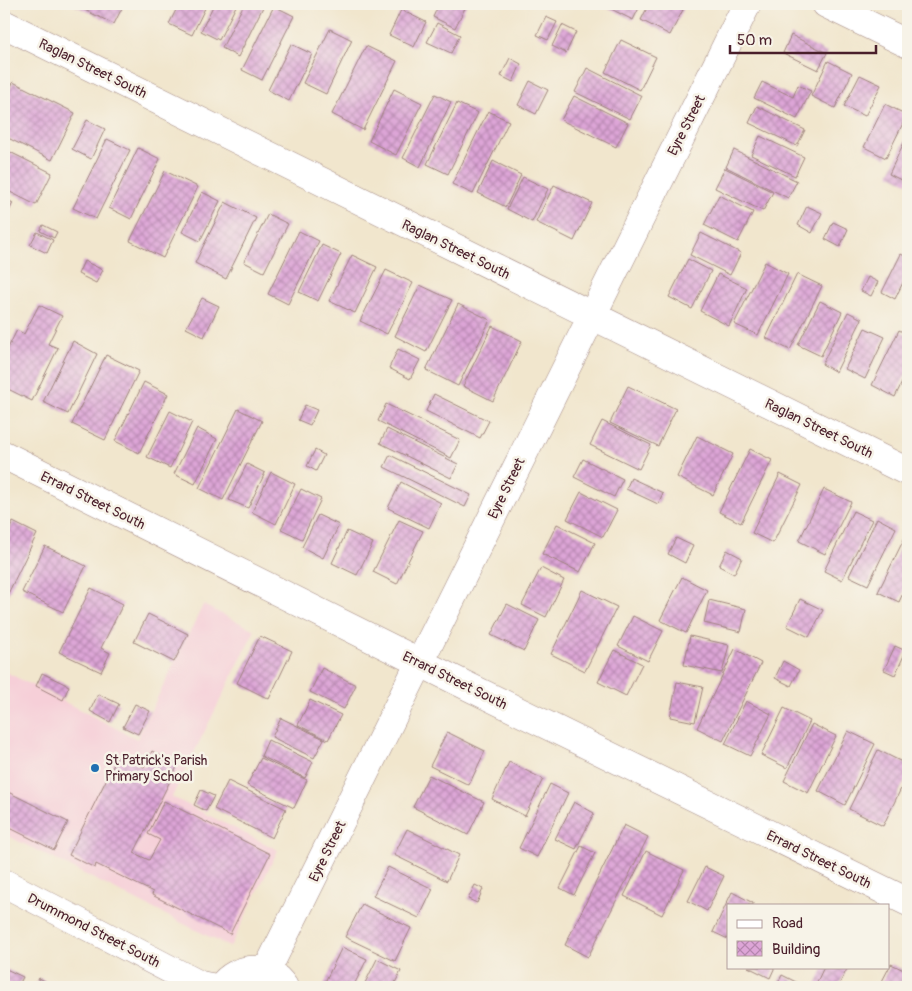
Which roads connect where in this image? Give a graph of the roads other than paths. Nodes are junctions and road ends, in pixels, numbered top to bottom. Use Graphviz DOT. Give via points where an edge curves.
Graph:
graph roads {
  1 [pos="747,4"];
  2 [pos="826,4"];
  3 [pos="4,24"];
  4 [pos="908,44"];
  5 [pos="591,316"];
  6 [pos="4,456"];
  7 [pos="908,472"];
  8 [pos="420,662"];
  9 [pos="4,883"];
  10 [pos="908,902"];
  11 [pos="275,979"];
  12 [pos="211,987"];
  13 [pos="221,987"];
  1 -- 5 [label="street, Eyre Street"];
  2 -- 4 [label="street"];
  3 -- 5 [label="street, Raglan Street South"];
  5 -- 7 [label="street, Raglan Street South"];
  5 -- 8 [label="street, Eyre Street"];
  6 -- 8 [label="street, Errard Street South"];
  8 -- 10 [label="street, Errard Street South"];
  8 -- 11 [label="street, Eyre Street"];
  9 -- 12 [label="street, Drummond Street South" via="200,985"];
  11 -- 13 [label="street" via="256,969 245,970 226,980"];
}
